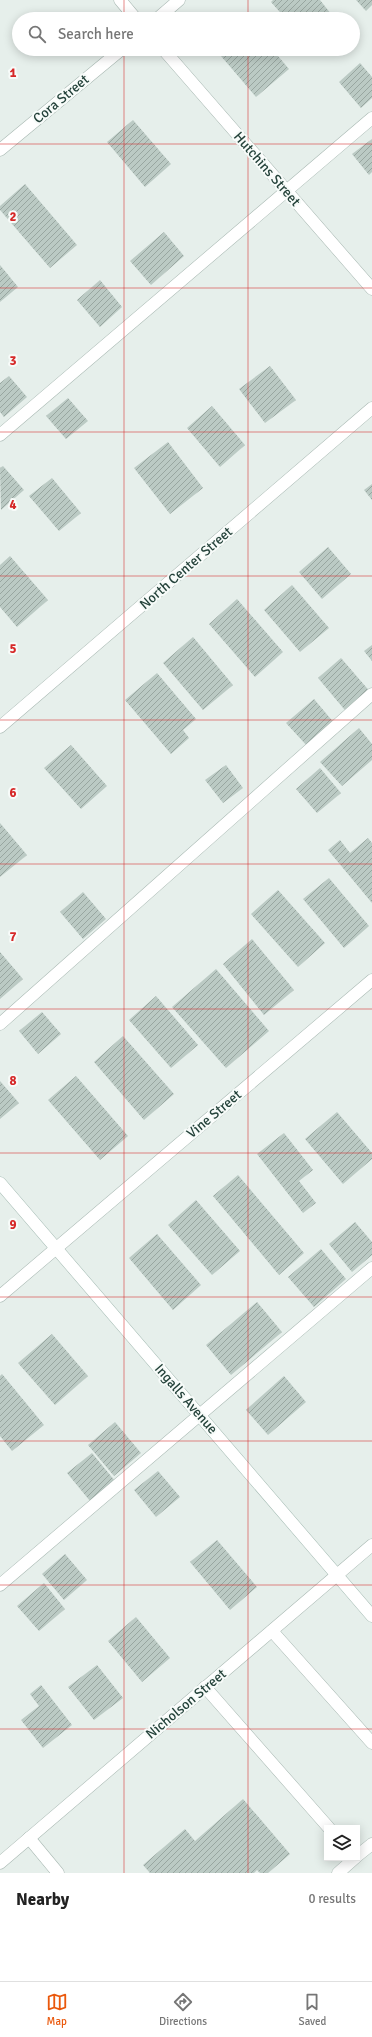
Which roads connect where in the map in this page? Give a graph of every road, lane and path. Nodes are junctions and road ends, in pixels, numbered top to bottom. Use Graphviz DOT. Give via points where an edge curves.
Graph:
graph roads {
  1 [pos="120,0"];
  2 [pos="179,0"];
  3 [pos="130,12"];
  4 [pos="165,12"];
  5 [pos="114,56"];
  6 [pos="168,56"];
  7 [pos="372,118"];
  8 [pos="0,150"];
  9 [pos="286,191"];
  10 [pos="372,289"];
  11 [pos="372,408"];
  12 [pos="0,434"];
  13 [pos="372,694"];
  14 [pos="0,727"];
  15 [pos="372,980"];
  16 [pos="0,1024"];
  17 [pos="0,1183"];
  18 [pos="56,1248"];
  19 [pos="372,1268"];
  20 [pos="0,1296"];
  21 [pos="199,1415"];
  22 [pos="372,1546"];
  23 [pos="337,1575"];
  24 [pos="0,1585"];
  25 [pos="372,1616"];
  26 [pos="272,1631"];
  27 [pos="205,1688"];
  28 [pos="372,1743"];
  29 [pos="326,1825"];
  30 [pos="29,1838"];
  31 [pos="372,1844"];
  32 [pos="360,1854"];
  33 [pos="352,1861"];
  34 [pos="0,1863"];
  35 [pos="58,1873"];
  36 [pos="338,1873"];
  1 -- 3 [label="street"];
  2 -- 4 [label="street"];
  5 -- 8 [label="street, Cora Street"];
  6 -- 9 [label="street, Hutchins Street"];
  7 -- 9 [label="street"];
  9 -- 10 [label="street, Hutchins Street"];
  9 -- 12 [label="street"];
  11 -- 14 [label="street, North Center Street"];
  13 -- 16 [label="street"];
  15 -- 18 [label="street, Vine Street"];
  17 -- 18 [label="street, Ingalls Avenue"];
  18 -- 20 [label="street, Vine Street"];
  18 -- 21 [label="street, Ingalls Avenue"];
  19 -- 21 [label="street"];
  21 -- 23 [label="street, Ingalls Avenue"];
  21 -- 24 [label="street"];
  22 -- 23 [label="street, Nicholson Street"];
  23 -- 25 [label="street, Ingalls Avenue"];
  23 -- 26 [label="street, Nicholson Street"];
  26 -- 27 [label="street, Nicholson Street"];
  26 -- 28 [label="street"];
  27 -- 29 [label="street"];
  27 -- 30 [label="street, Nicholson Street"];
  30 -- 34 [label="street, Nicholson Street"];
  30 -- 35 [label="street"];
  31 -- 32 [label="street"];
  33 -- 36 [label="street"];
}
